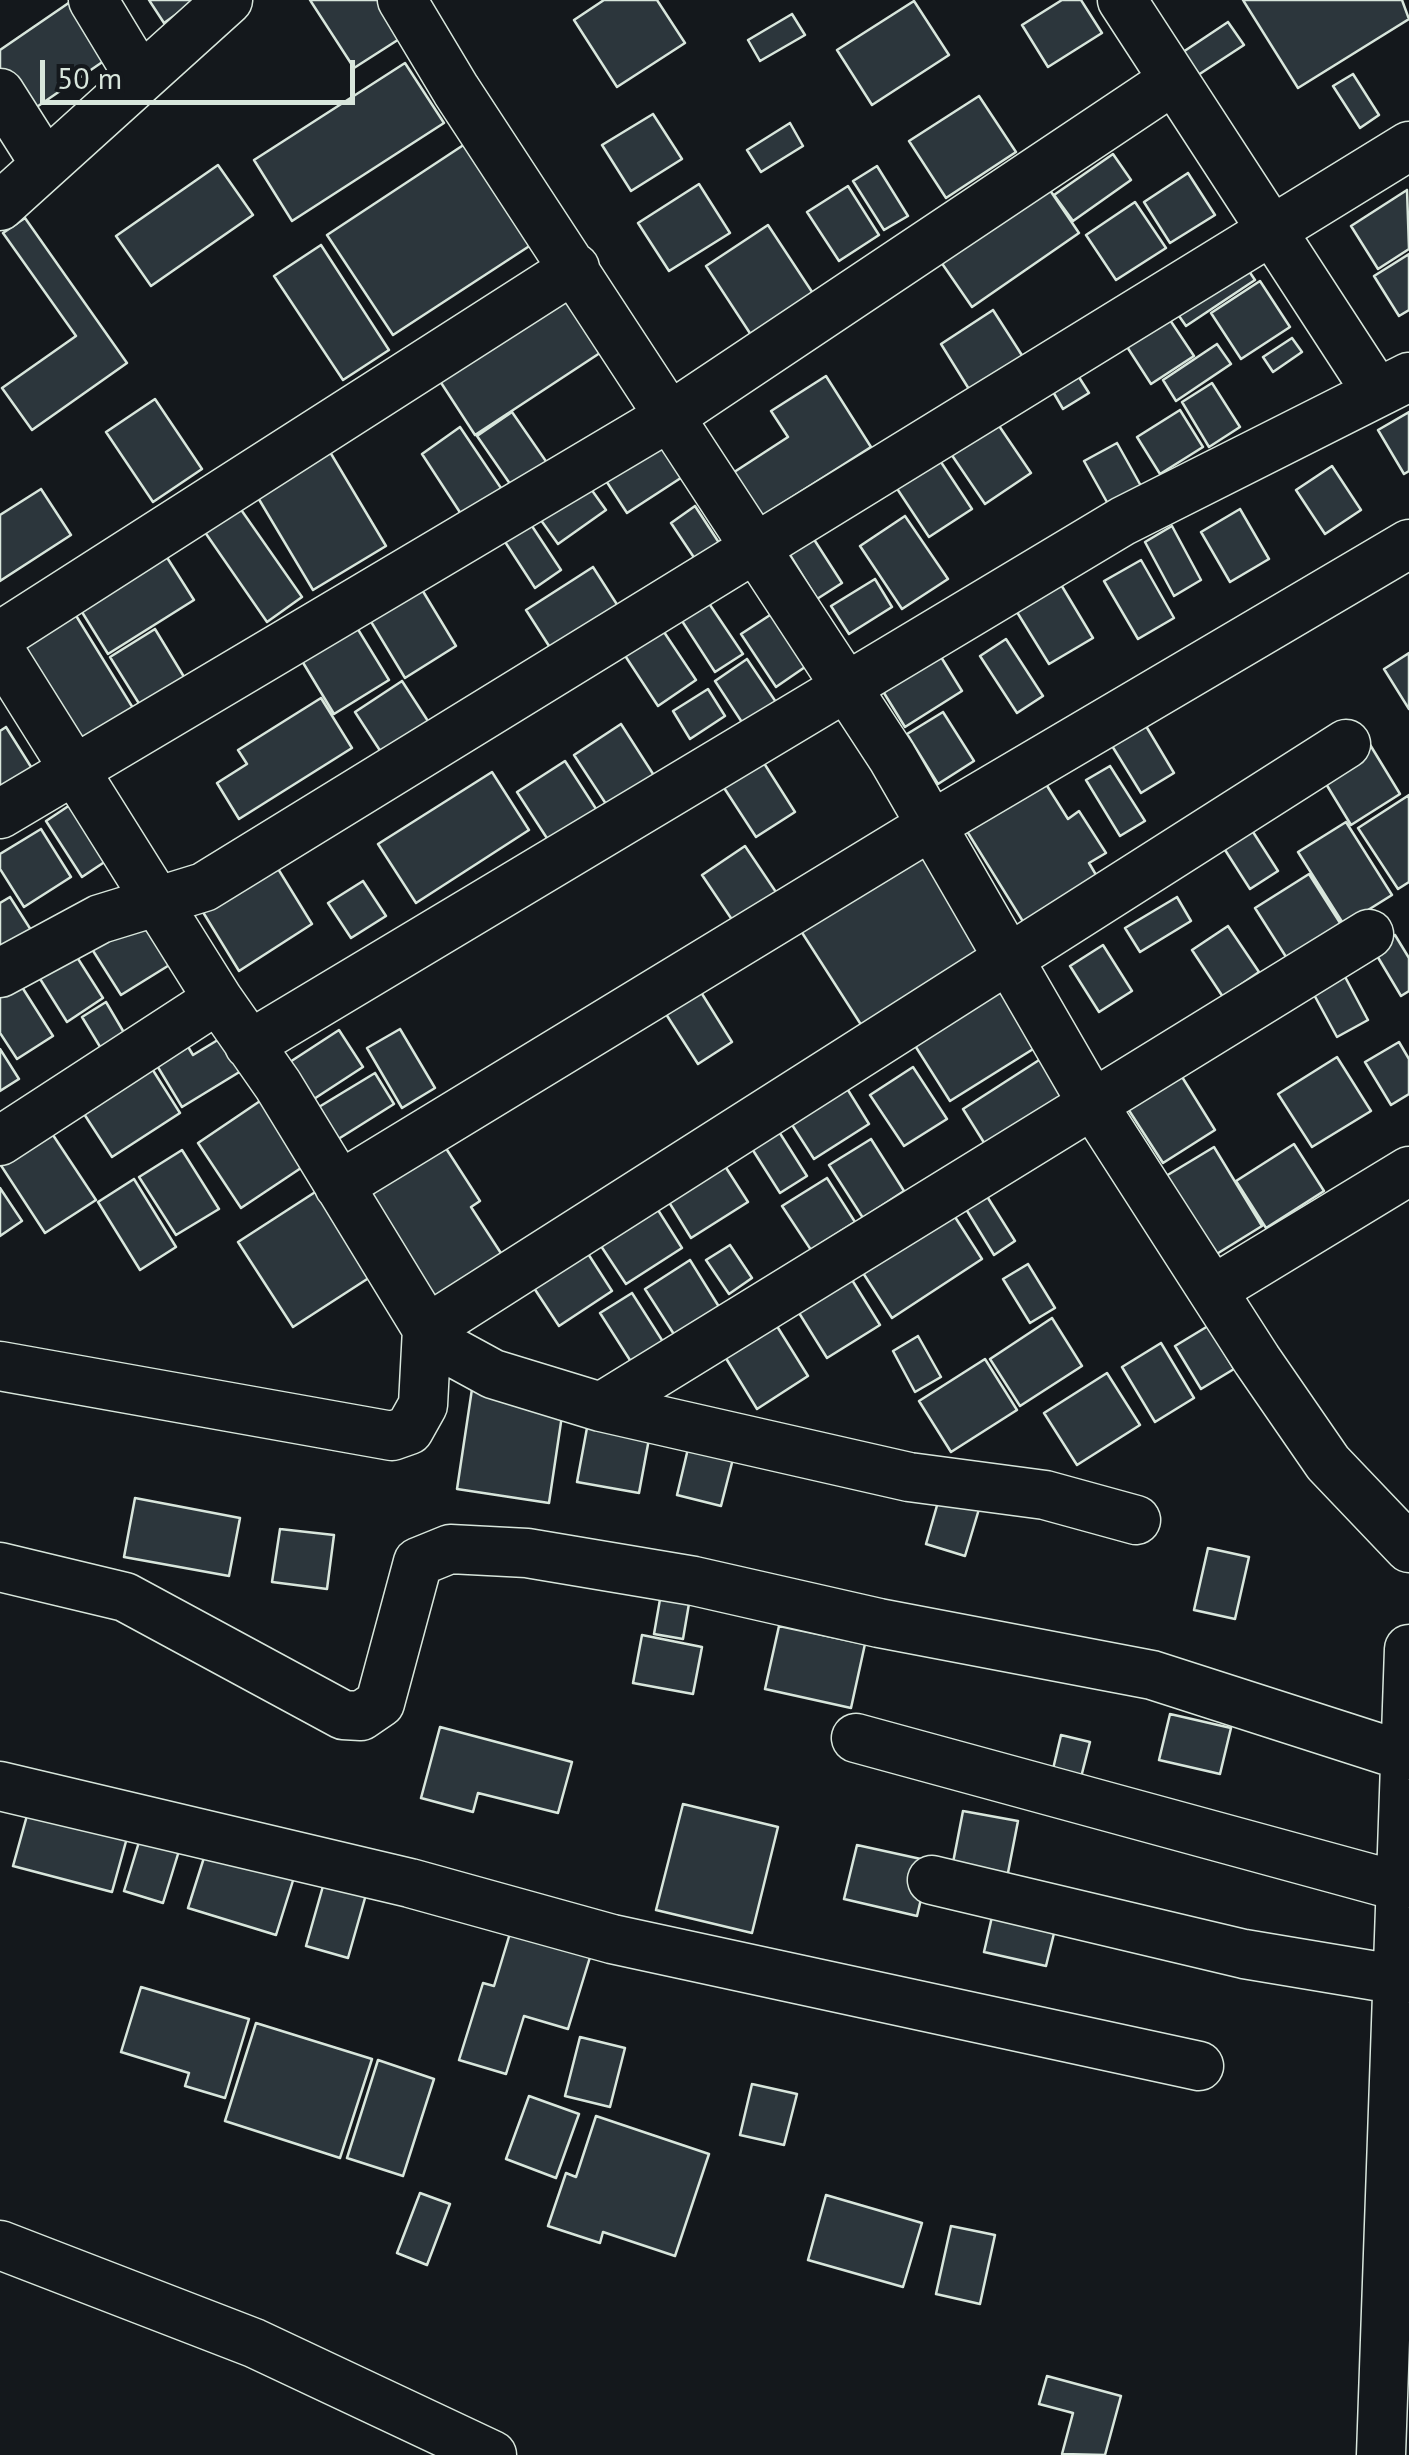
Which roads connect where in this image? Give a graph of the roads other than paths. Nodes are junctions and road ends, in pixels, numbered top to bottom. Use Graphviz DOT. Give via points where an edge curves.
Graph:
graph roads {
  1 [pos="92,0"];
  2 [pos="228,0"];
  3 [pos="402,0"];
  4 [pos="1122,0"];
  5 [pos="139,76"];
  6 [pos="1172,81"];
  7 [pos="0,93"];
  8 [pos="1409,146"];
  9 [pos="44,164"];
  10 [pos="0,206"];
  11 [pos="1268,230"];
  12 [pos="575,268"];
  13 [pos="1392,384"];
  14 [pos="672,415"];
  15 [pos="1409,544"];
  16 [pos="758,547"];
  17 [pos="0,636"];
  18 [pos="0,651"];
  19 [pos="846,685"];
  20 [pos="1346,744"];
  21 [pos="74,772"];
  22 [pos="0,814"];
  23 [pos="932,825"];
  24 [pos="158,901"];
  25 [pos="1368,934"];
  26 [pos="1009,958"];
  27 [pos="0,973"];
  28 [pos="218,999"];
  29 [pos="250,1045"];
  30 [pos="1092,1103"];
  31 [pos="0,1140"];
  32 [pos="1409,1171"];
  33 [pos="339,1186"];
  34 [pos="1213,1290"];
  35 [pos="427,1328"];
  36 [pos="0,1366"];
  37 [pos="600,1408"];
  38 [pos="1136,1520"];
  39 [pos="1409,1548"];
  40 [pos="0,1567"];
  41 [pos="1409,1649"];
  42 [pos="856,1738"];
  43 [pos="1404,1756"];
  44 [pos="0,1786"];
  45 [pos="932,1880"];
  46 [pos="1398,1886"];
  47 [pos="1400,1980"];
  48 [pos="1199,2066"];
  49 [pos="0,2245"];
  50 [pos="492,2455"];
  51 [pos="1380,2455"];
  1 -- 5 [label="street"];
  2 -- 5 [label="street"];
  3 -- 12 [label="street"];
  4 -- 6 [label="street"];
  5 -- 9 [label="street"];
  6 -- 11 [label="street"];
  6 -- 14 [label="street"];
  7 -- 9 [label="street"];
  8 -- 11 [label="street"];
  9 -- 10 [label="street"];
  11 -- 13 [label="street"];
  11 -- 16 [label="street"];
  12 -- 14 [label="street"];
  12 -- 17 [label="street"];
  13 -- 19 [label="street" via="1122,521"];
  14 -- 16 [label="street"];
  14 -- 21 [label="street"];
  15 -- 23 [label="street"];
  16 -- 19 [label="street"];
  16 -- 24 [label="street" via="204,887"];
  18 -- 21 [label="street"];
  19 -- 23 [label="street"];
  19 -- 29 [label="street"];
  20 -- 26 [label="street"];
  21 -- 22 [label="street"];
  21 -- 24 [label="street"];
  23 -- 26 [label="street"];
  23 -- 33 [label="street"];
  24 -- 27 [label="street" via="100,919"];
  24 -- 28 [label="street"];
  25 -- 30 [label="street"];
  26 -- 30 [label="street"];
  26 -- 35 [label="street"];
  28 -- 29 [label="street"];
  28 -- 31 [label="street"];
  29 -- 33 [label="street"];
  30 -- 34 [label="street"];
  30 -- 37 [label="street"];
  32 -- 34 [label="street"];
  33 -- 35 [label="street"];
  34 -- 39 [label="street" via="1328,1463"];
  35 -- 36 [label="street" via="420,1416 392,1436"];
  35 -- 37 [label="street" via="469,1363"];
  37 -- 38 [label="street" via="909,1476 1045,1495"];
  40 -- 43 [label="street" via="125,1597 342,1715 361,1716 380,1703 418,1562 450,1548 527,1553 694,1581 1152,1675"];
  41 -- 43 [label="street"];
  42 -- 46 [label="street"];
  43 -- 46 [label="street"];
  44 -- 48 [label="street" via="410,1883 612,1939"];
  45 -- 47 [label="street" via="1244,1954"];
  46 -- 47 [label="street"];
  47 -- 51 [label="street"];
  49 -- 50 [label="street" via="254,2343"];
}
